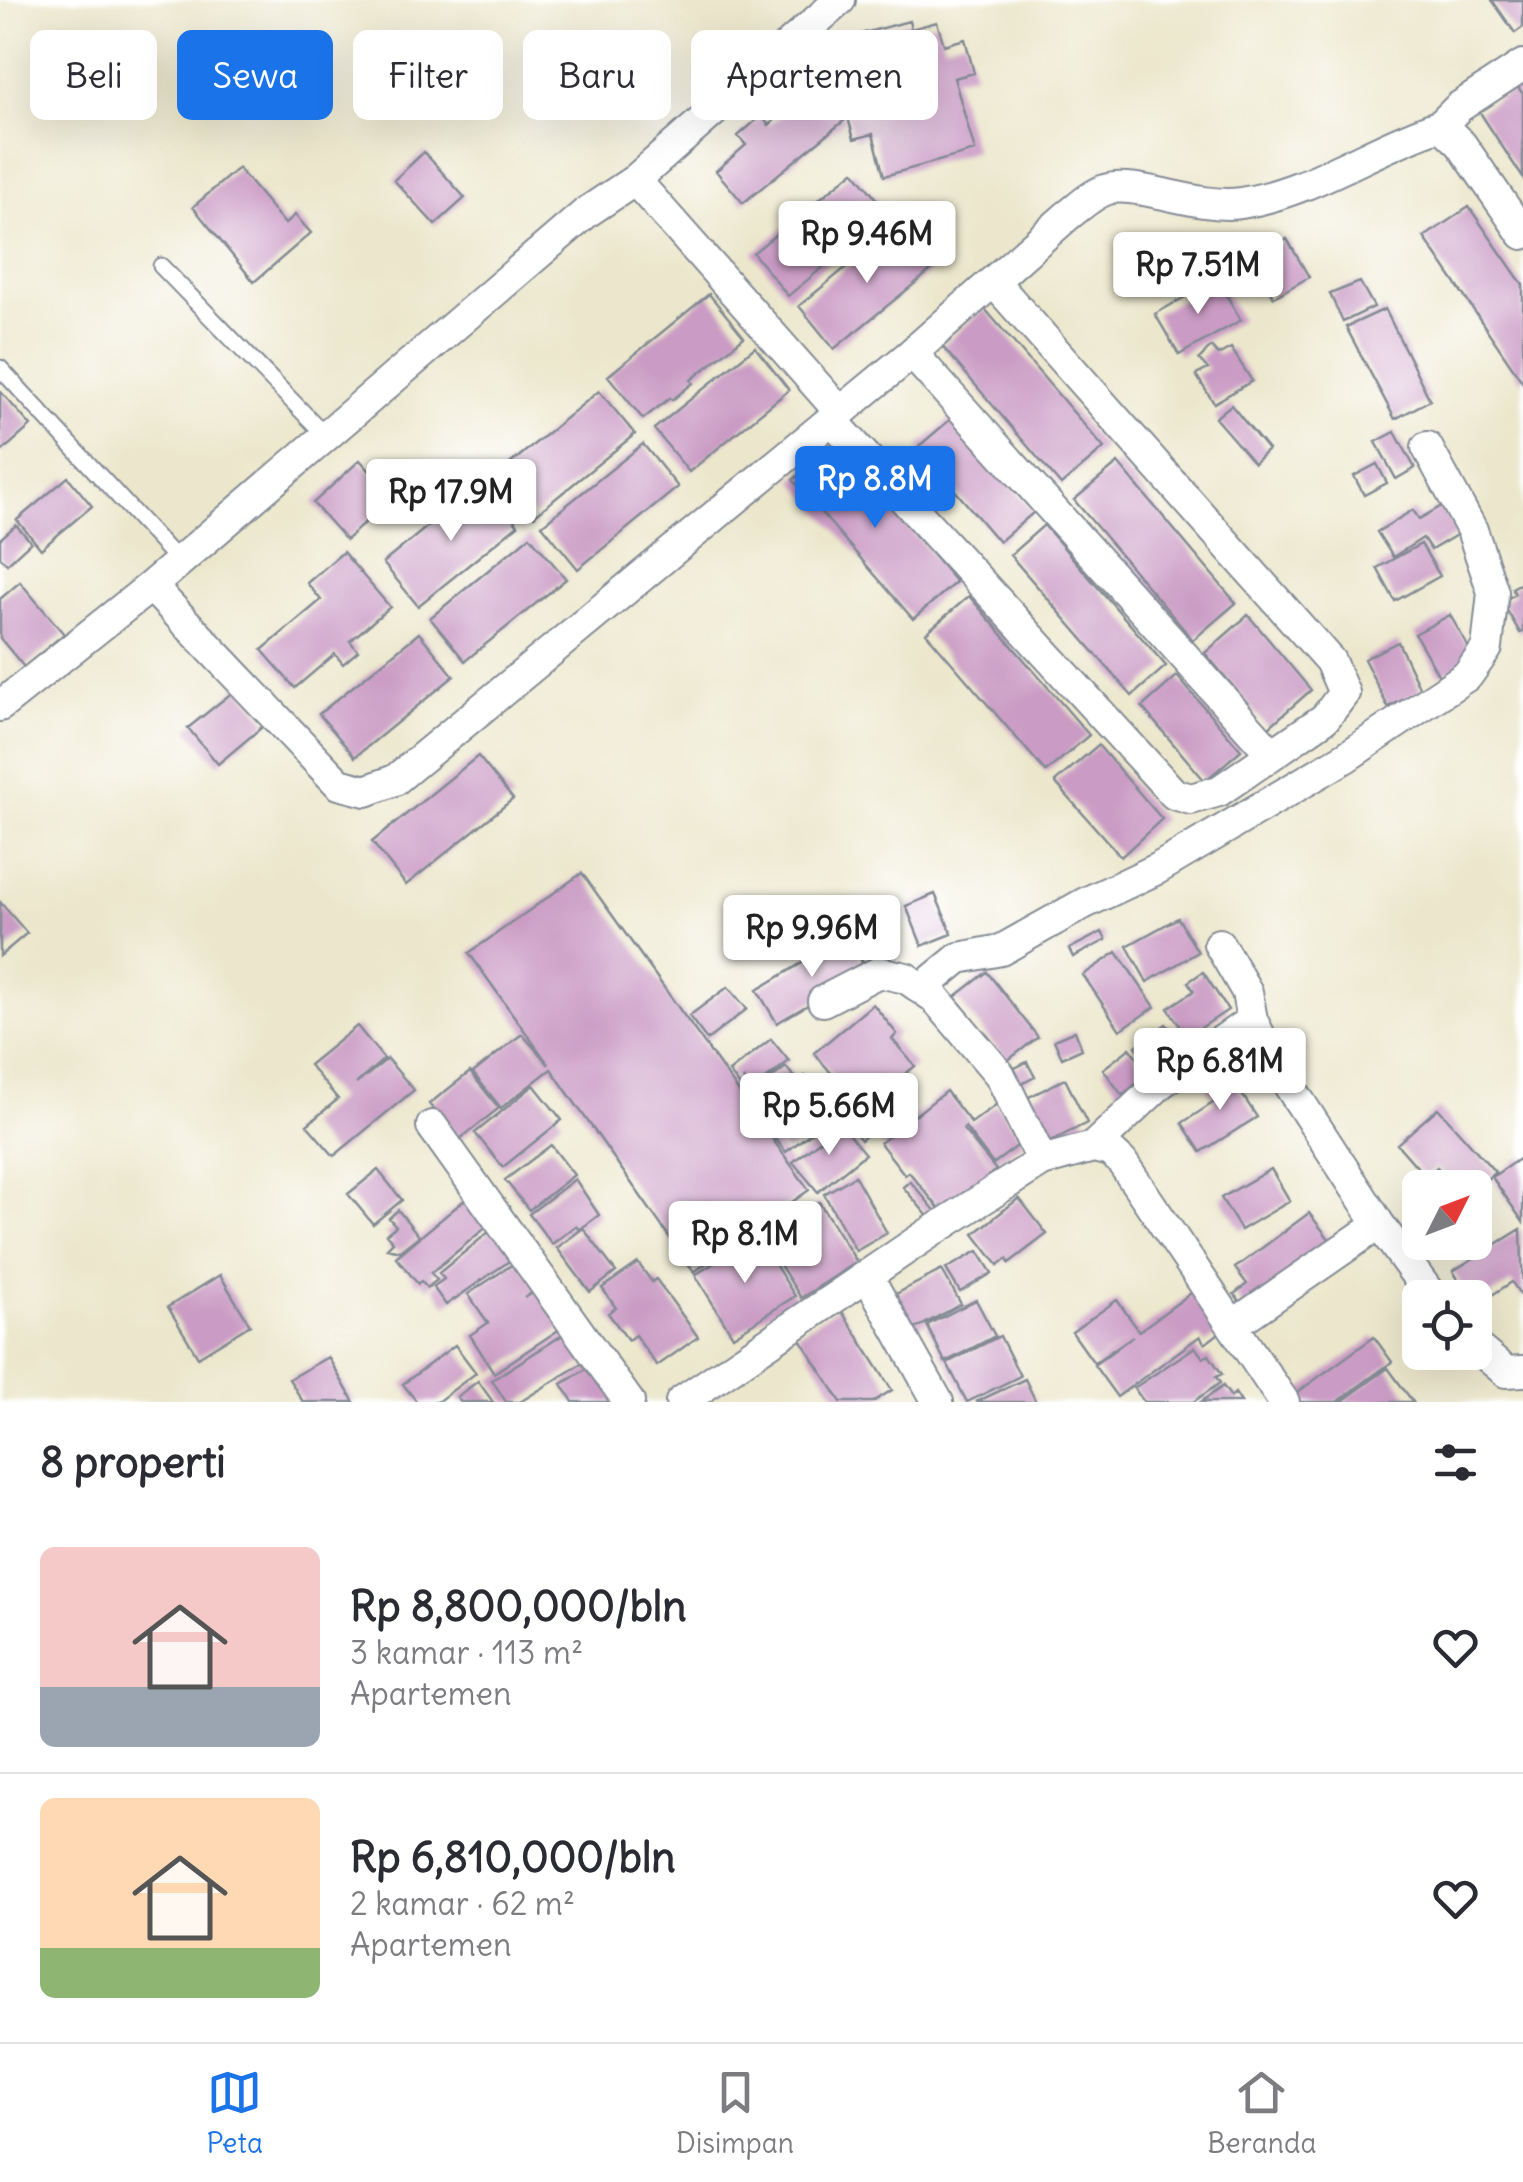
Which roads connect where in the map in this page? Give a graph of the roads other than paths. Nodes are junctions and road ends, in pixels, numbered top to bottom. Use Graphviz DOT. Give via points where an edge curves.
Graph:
graph roads {
  1 [pos="840,0"];
  2 [pos="1523,65"];
  3 [pos="1441,125"];
  4 [pos="635,180"];
  5 [pos="1523,234"];
  6 [pos="162,266"];
  7 [pos="994,282"];
  8 [pos="912,354"];
  9 [pos="0,368"];
  10 [pos="837,416"];
  11 [pos="326,436"];
  12 [pos="1427,447"];
  13 [pos="178,562"];
  14 [pos="151,586"];
  15 [pos="0,706"];
  16 [pos="1272,754"];
  17 [pos="1218,944"];
  18 [pos="921,989"];
  19 [pos="823,1001"];
  20 [pos="1252,1020"];
  21 [pos="432,1126"];
  22 [pos="1093,1147"];
  23 [pos="1042,1162"];
  24 [pos="1379,1224"];
  25 [pos="867,1275"];
  26 [pos="1420,1280"];
  27 [pos="1233,1325"];
  28 [pos="1492,1360"];
  29 [pos="1523,1372"];
  30 [pos="629,1402"];
  31 [pos="681,1402"];
  32 [pos="938,1402"];
  33 [pos="1284,1402"];
  1 -- 4 [label="street"];
  2 -- 3 [label="street"];
  3 -- 5 [label="street"];
  3 -- 7 [label="street" via="1263,199 1218,205 1120,188 1102,191"];
  4 -- 10 [label="street"];
  4 -- 11 [label="street" via="587,212"];
  6 -- 11 [label="lane"];
  7 -- 8 [label="street"];
  7 -- 16 [label="street" via="1330,661 1344,693 1325,718"];
  8 -- 10 [label="street"];
  8 -- 16 [label="street"];
  9 -- 13 [label="lane"];
  10 -- 14 [label="street" via="396,780 366,791 338,784"];
  10 -- 16 [label="street" via="1174,794 1192,798 1219,791"];
  11 -- 13 [label="street"];
  12 -- 18 [label="street" via="1472,530 1493,592 1488,648 1468,675 1346,757 1157,869 1001,950 959,958"];
  13 -- 14 [label="street"];
  14 -- 15 [label="street"];
  17 -- 20 [label="street" via="1248,992"];
  18 -- 19 [label="street" via="879,972"];
  18 -- 23 [label="street" via="1000,1075"];
  20 -- 22 [label="street" via="1161,1082"];
  20 -- 24 [label="street"];
  21 -- 30 [label="street"];
  22 -- 23 [label="street"];
  22 -- 27 [label="street" via="1110,1150 1122,1162"];
  23 -- 25 [label="street"];
  24 -- 26 [label="street"];
  24 -- 27 [label="street"];
  25 -- 31 [label="street"];
  25 -- 32 [label="street"];
  27 -- 33 [label="street"];
  28 -- 29 [label="street" via="1506,1372"];
}
